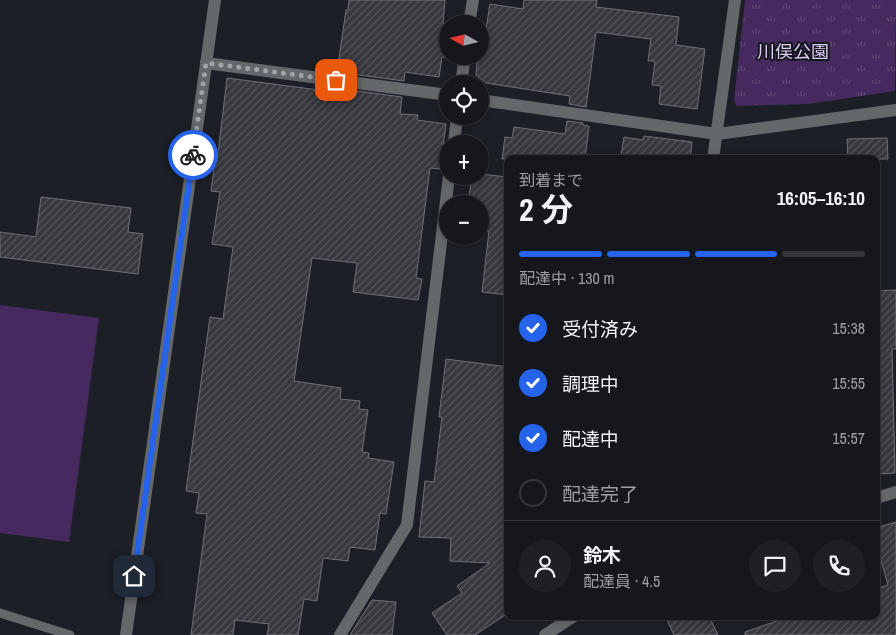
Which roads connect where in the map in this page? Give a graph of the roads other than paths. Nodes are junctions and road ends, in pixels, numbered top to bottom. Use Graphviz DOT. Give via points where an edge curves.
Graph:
graph roads {
  1 [pos="215,0"];
  2 [pos="473,0"];
  3 [pos="735,0"];
  4 [pos="471,15"];
  5 [pos="206,63"];
  6 [pos="439,94"];
  7 [pos="489,101"];
  8 [pos="896,110"];
  9 [pos="717,134"];
  10 [pos="714,155"];
  11 [pos="449,185"];
  12 [pos="896,492"];
  13 [pos="880,497"];
  14 [pos="0,613"];
  15 [pos="568,620"];
  16 [pos="70,635"];
  17 [pos="126,635"];
  18 [pos="340,635"];
  19 [pos="545,635"];
  1 -- 5 [label="street"];
  2 -- 4 [label="street"];
  3 -- 9 [label="street"];
  5 -- 6 [label="street"];
  5 -- 17 [label="street"];
  7 -- 9 [label="street"];
  8 -- 9 [label="street"];
  9 -- 10 [label="street"];
  11 -- 18 [label="street" via="406,525"];
  12 -- 13 [label="street"];
  14 -- 16 [label="lane"];
  15 -- 19 [label="street"];
}
